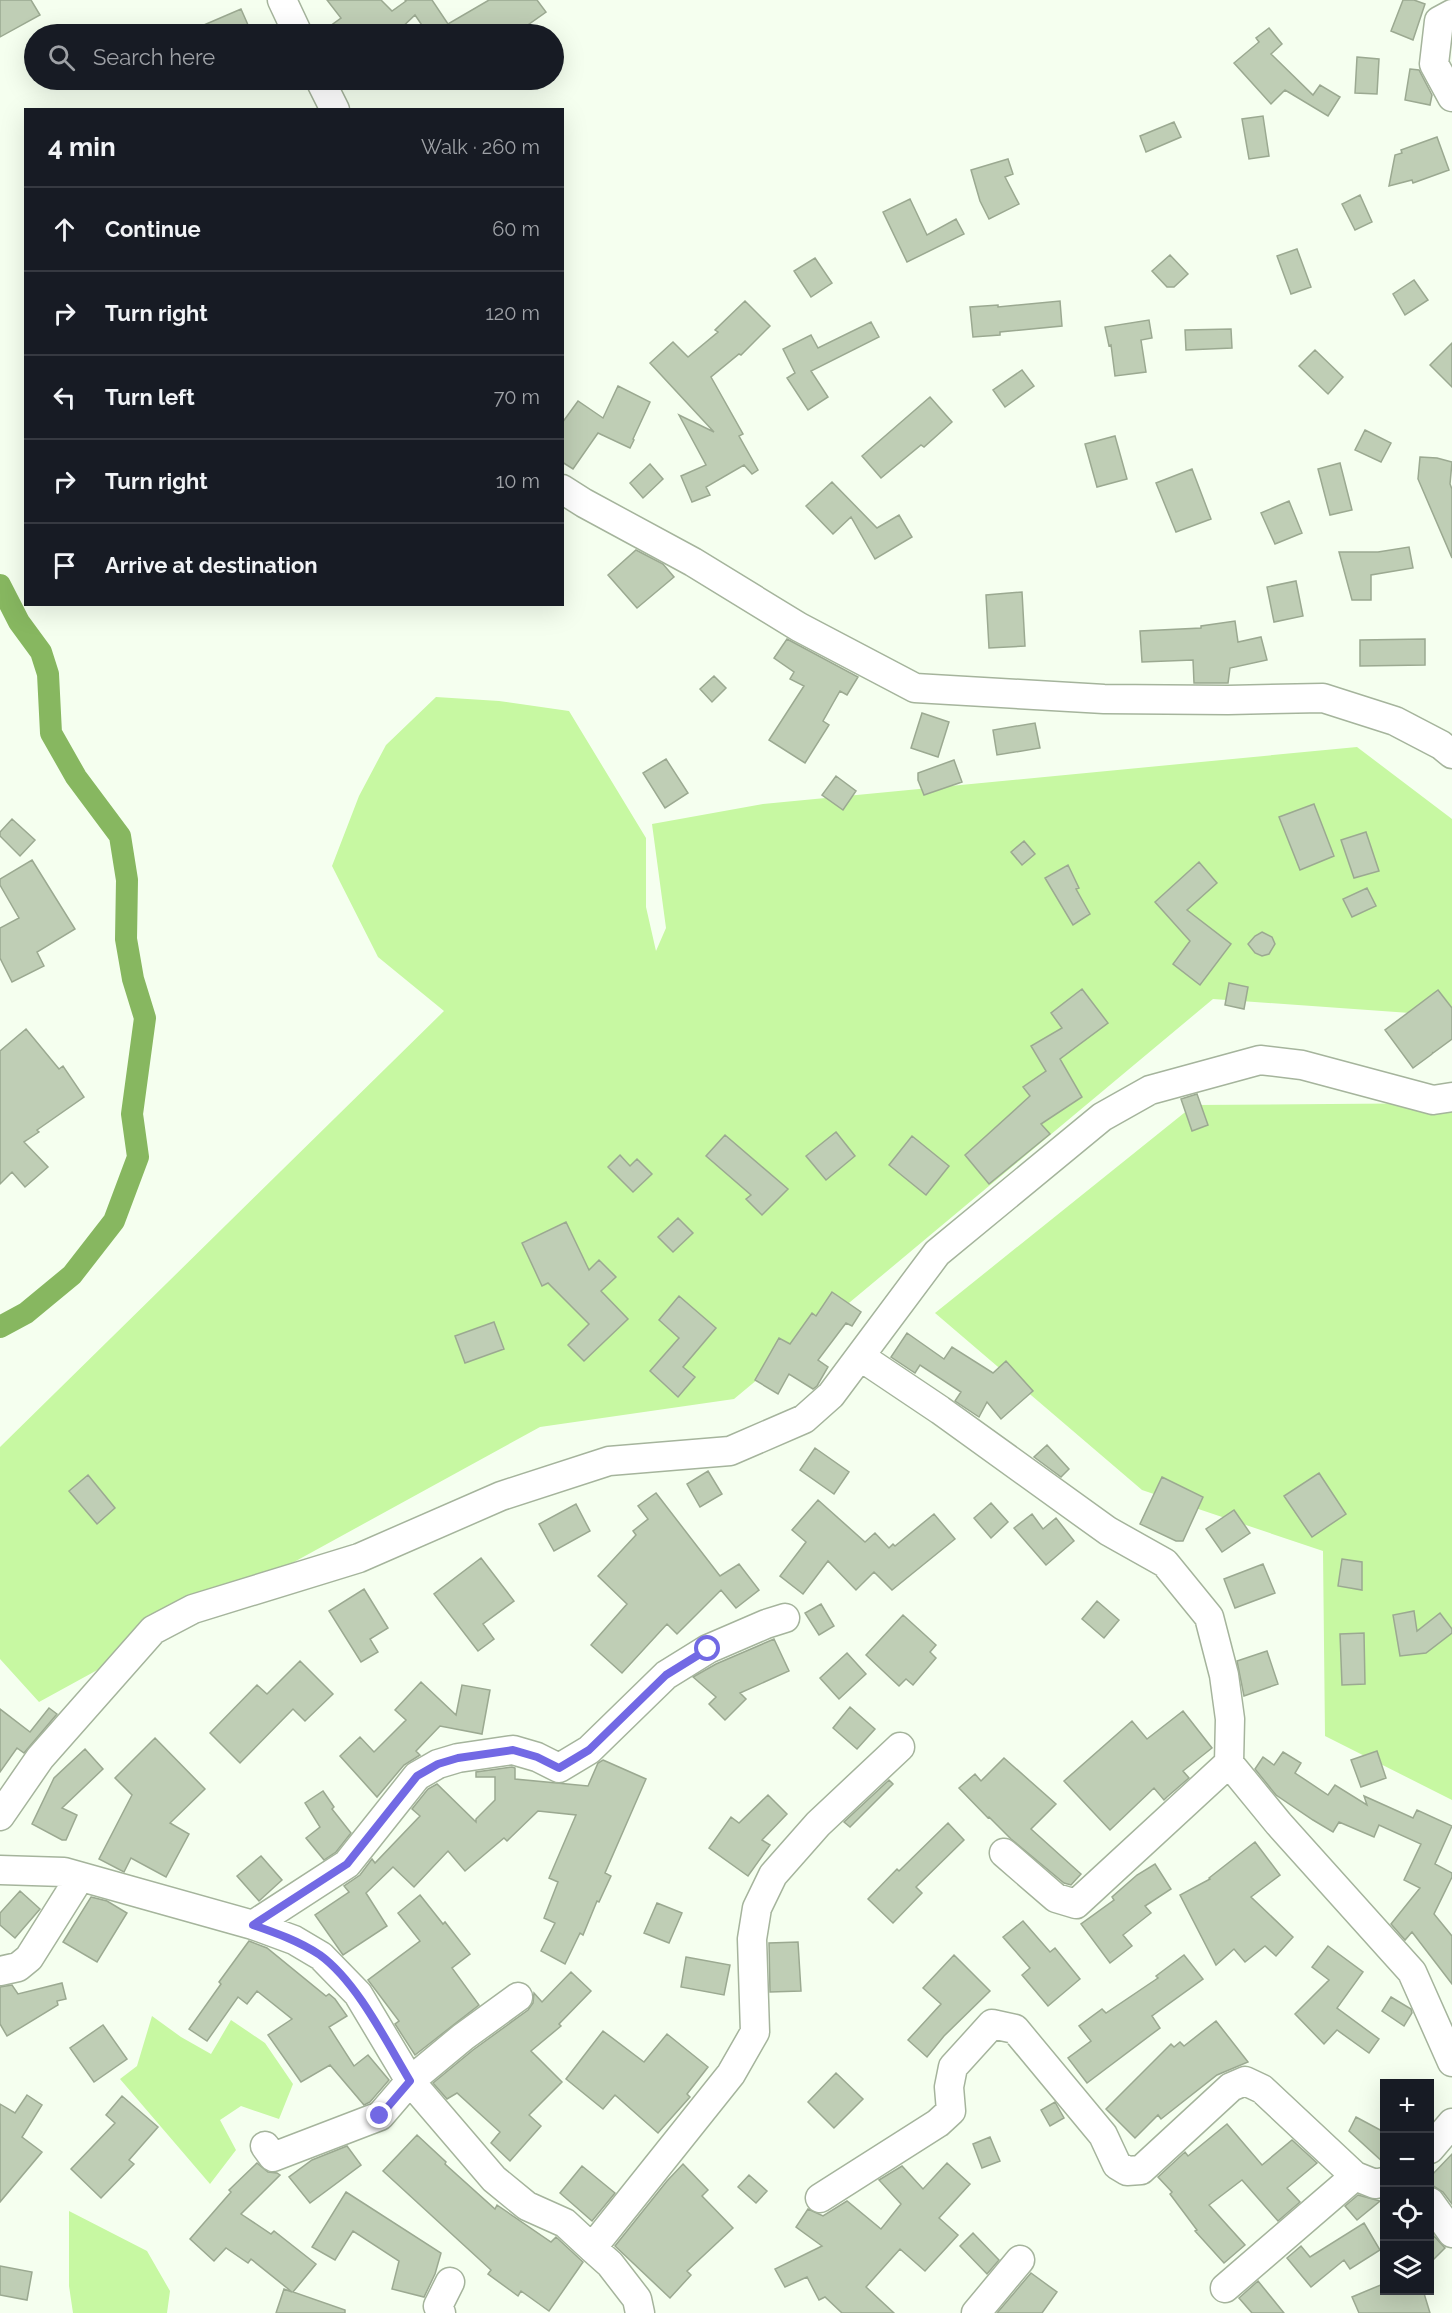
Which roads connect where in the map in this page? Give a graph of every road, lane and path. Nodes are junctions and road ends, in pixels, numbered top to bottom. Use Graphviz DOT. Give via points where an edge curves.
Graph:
graph roads {
  1 [pos="282,0"];
  2 [pos="1450,0"];
  3 [pos="1452,6"];
  4 [pos="1452,14"];
  5 [pos="293,24"];
  6 [pos="325,90"];
  7 [pos="1452,97"];
  8 [pos="334,108"];
  9 [pos="564,490"];
  10 [pos="1452,754"];
  11 [pos="1452,1097"];
  12 [pos="861,1357"];
  13 [pos="785,1618"];
  14 [pos="900,1747"];
  15 [pos="1229,1763"];
  16 [pos="0,1816"];
  17 [pos="1004,1853"];
  18 [pos="0,1870"];
  19 [pos="80,1877"];
  20 [pos="253,1925"];
  21 [pos="0,1971"];
  22 [pos="518,1996"];
  23 [pos="1452,2062"];
  24 [pos="410,2081"];
  25 [pos="1452,2123"];
  26 [pos="1434,2144"];
  27 [pos="265,2146"];
  28 [pos="1355,2176"];
  29 [pos="1380,2183"];
  30 [pos="820,2198"];
  31 [pos="1434,2208"];
  32 [pos="1452,2233"];
  33 [pos="592,2248"];
  34 [pos="1020,2260"];
  35 [pos="450,2282"];
  36 [pos="1225,2288"];
  37 [pos="441,2313"];
  38 [pos="640,2313"];
  39 [pos="976,2313"];
  1 -- 5 [label="street"];
  2 -- 3 [label="street"];
  4 -- 7 [label="street" via="1439,21 1434,64"];
  6 -- 8 [label="street"];
  9 -- 10 [label="street" via="800,627 915,688 1104,699 1323,698 1395,722"];
  11 -- 12 [label="street" via="1433,1100 1302,1065 1260,1060 1150,1090 1102,1116 937,1253"];
  12 -- 15 [label="street" via="1108,1531 1166,1563 1209,1617 1224,1675 1230,1719"];
  12 -- 16 [label="street" via="831,1395 804,1419 730,1451 609,1461 501,1496 359,1558 193,1609 153,1630 40,1758"];
  13 -- 20 [label="street" via="708,1649 666,1675 589,1750 559,1768 513,1750 458,1758 417,1776 347,1864"];
  14 -- 33 [label="street" via="818,1824 773,1875 757,1908 752,1939 755,2032 731,2074"];
  15 -- 17 [label="street" via="1076,1904 1056,1898"];
  15 -- 23 [label="street" via="1412,1972"];
  18 -- 19 [label="street" via="64,1872"];
  19 -- 20 [label="street"];
  19 -- 21 [label="street" via="29,1958 18,1967"];
  20 -- 24 [label="street" via="294,1940 321,1956 358,1994"];
  22 -- 24 [label="street"];
  24 -- 27 [label="street" via="380,2116 273,2157"];
  24 -- 33 [label="street" via="494,2179 527,2206 565,2223"];
  25 -- 26 [label="street"];
  28 -- 29 [label="street"];
  28 -- 30 [label="street" via="1263,2089 1245,2081 1231,2086 1141,2170 1127,2171 1117,2164 1103,2135 1015,2029 992,2024 953,2067 949,2087 951,2111"];
  28 -- 36 [label="street"];
  31 -- 32 [label="street"];
  33 -- 38 [label="street" via="637,2299"];
  34 -- 39 [label="street"];
  35 -- 37 [label="street" via="438,2306"];
}
